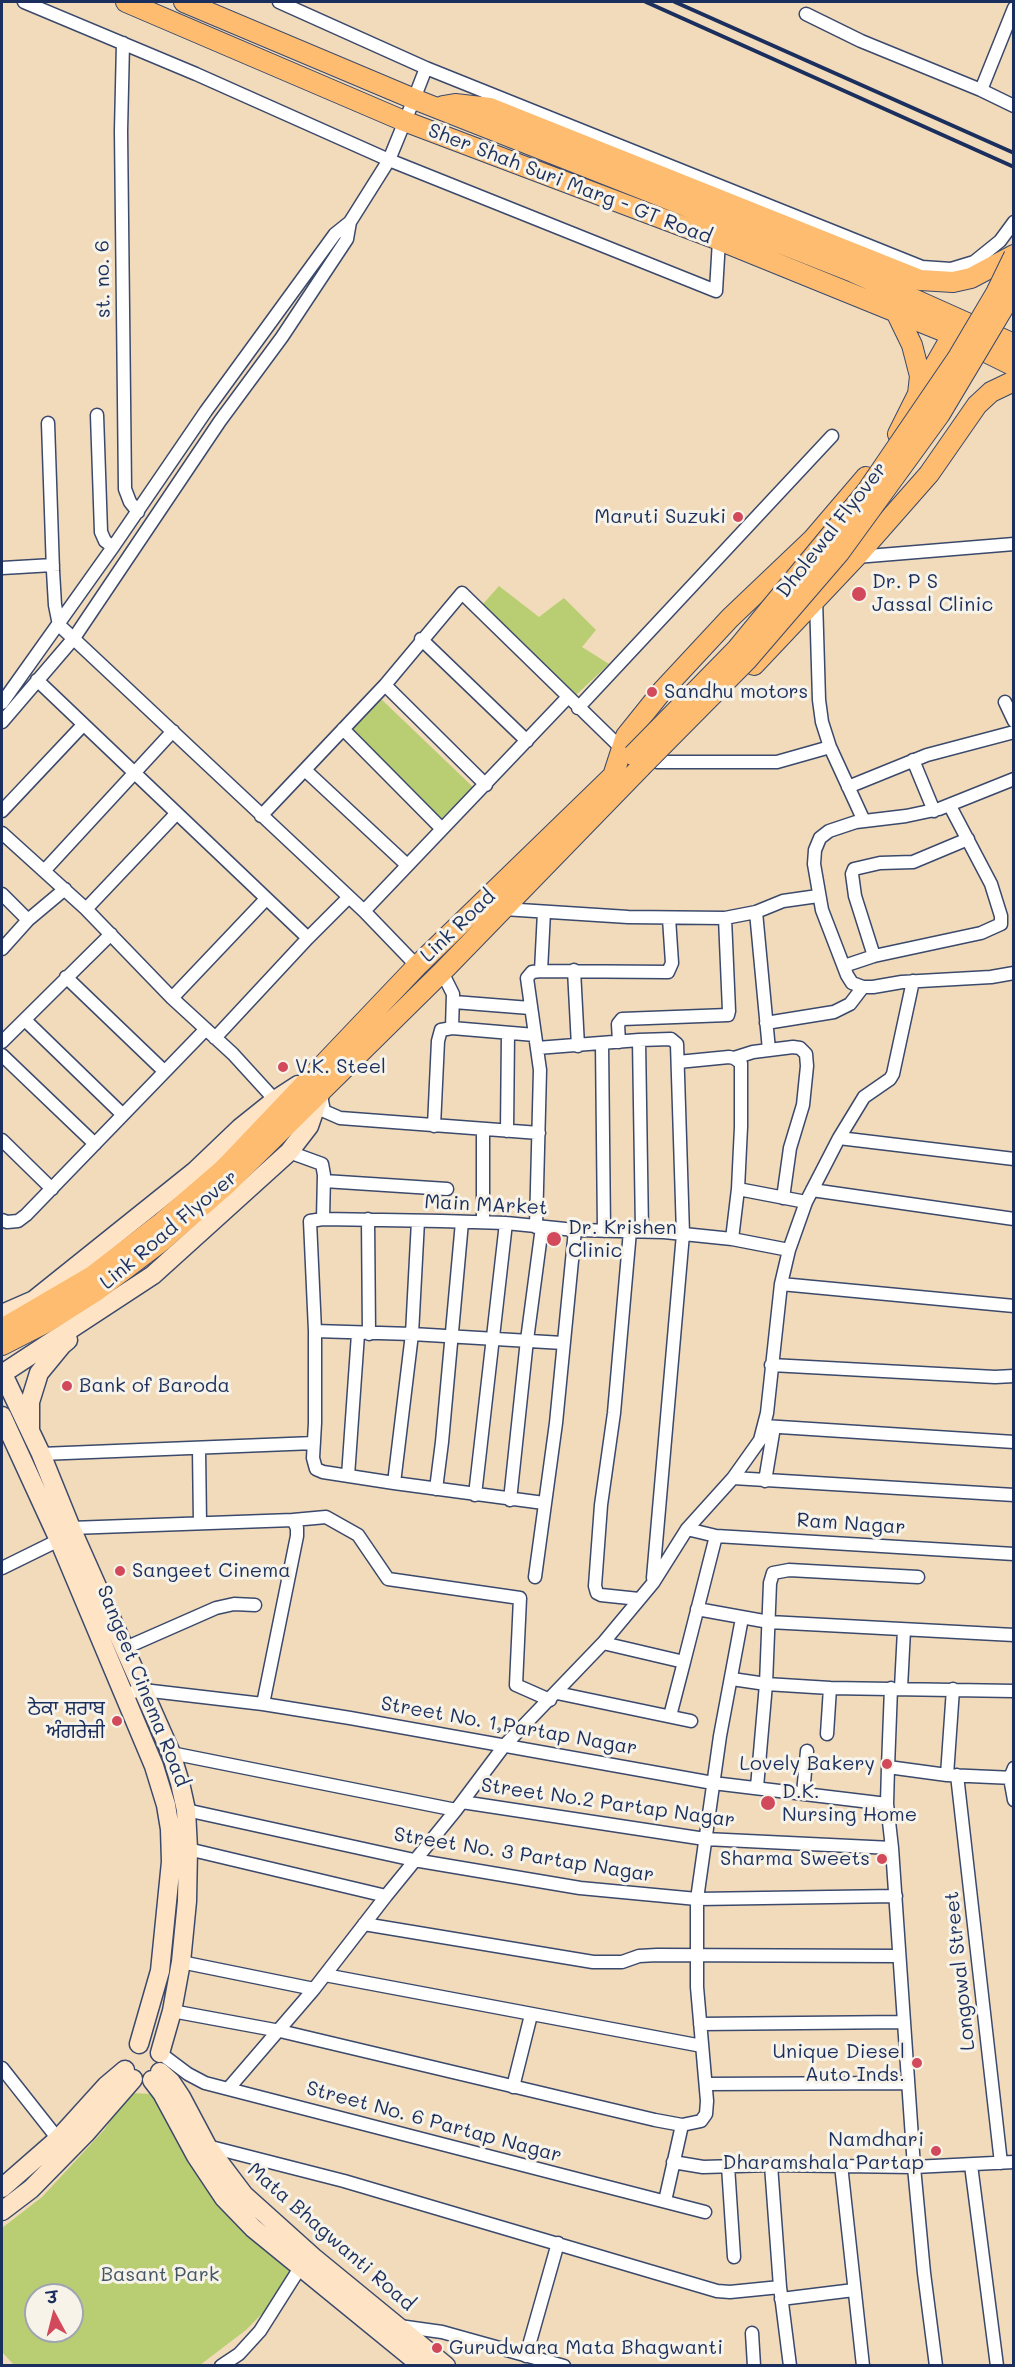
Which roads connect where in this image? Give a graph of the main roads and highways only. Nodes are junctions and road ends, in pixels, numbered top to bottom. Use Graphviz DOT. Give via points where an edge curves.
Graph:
graph roads {
  1 [pos="126,2"];
  2 [pos="184,2"];
  3 [pos="434,107"];
  4 [pos="1014,256"];
  5 [pos="1014,290"];
  6 [pos="896,312"];
  7 [pos="957,328"];
  8 [pos="1013,343"];
  9 [pos="1008,363"];
  10 [pos="1014,381"];
  11 [pos="918,394"];
  12 [pos="976,405"];
  13 [pos="638,758"];
  14 [pos="616,782"];
  15 [pos="306,1080"];
  16 [pos="320,1094"];
  17 [pos="279,1113"];
  18 [pos="2,1329"];
  19 [pos="2,1345"];
  1 -- 6 [label="main road, Sher Shah Suri Marg - GT Road" via="405,121"];
  2 -- 3 [label="main road, Sher Shah Suri Marg - GT Road"];
  3 -- 4 [label="main road" via="455,104 490,108 920,280 953,282 971,278"];
  3 -- 7 [label="main road, Sher Shah Suri Marg - GT Road" via="853,272"];
  4 -- 13 [label="main road, Dholewal Flyover, bridge" via="957,359 867,491 736,650"];
  5 -- 13 [label="main road, Dholewal Flyover, bridge" via="940,414 839,553 747,660"];
  6 -- 7 [label="main road, Sher Shah Suri Marg - GT Road"];
  6 -- 11 [label="main road" via="912,345 920,376"];
  7 -- 8 [label="main road, Sher Shah Suri Marg - GT Road"];
  7 -- 9 [label="main road, Sher Shah Suri Marg - GT Road"];
  7 -- 11 [label="main road"];
  8 -- 9 [label="main road"];
  9 -- 12 [label="main road"];
  10 -- 12 [label="main road"];
  11 -- 13 [label="main road" via="898,435 864,480 813,539 730,618 626,735"];
  12 -- 13 [label="main road" via="929,474 816,599"];
  13 -- 14 [label="main road, Dholewal Flyover"];
  14 -- 15 [label="main road, Link Road" via="417,966"];
  14 -- 16 [label="main road, Link Road" via="504,909"];
  15 -- 17 [label="main road, Link Road Flyover"];
  16 -- 17 [label="main road, Link Road Flyover"];
  17 -- 18 [label="main road, Link Road Flyover" via="225,1168 160,1224 94,1275"];
  17 -- 19 [label="main road, Link Road Flyover" via="228,1183 162,1241 96,1291"];
}
